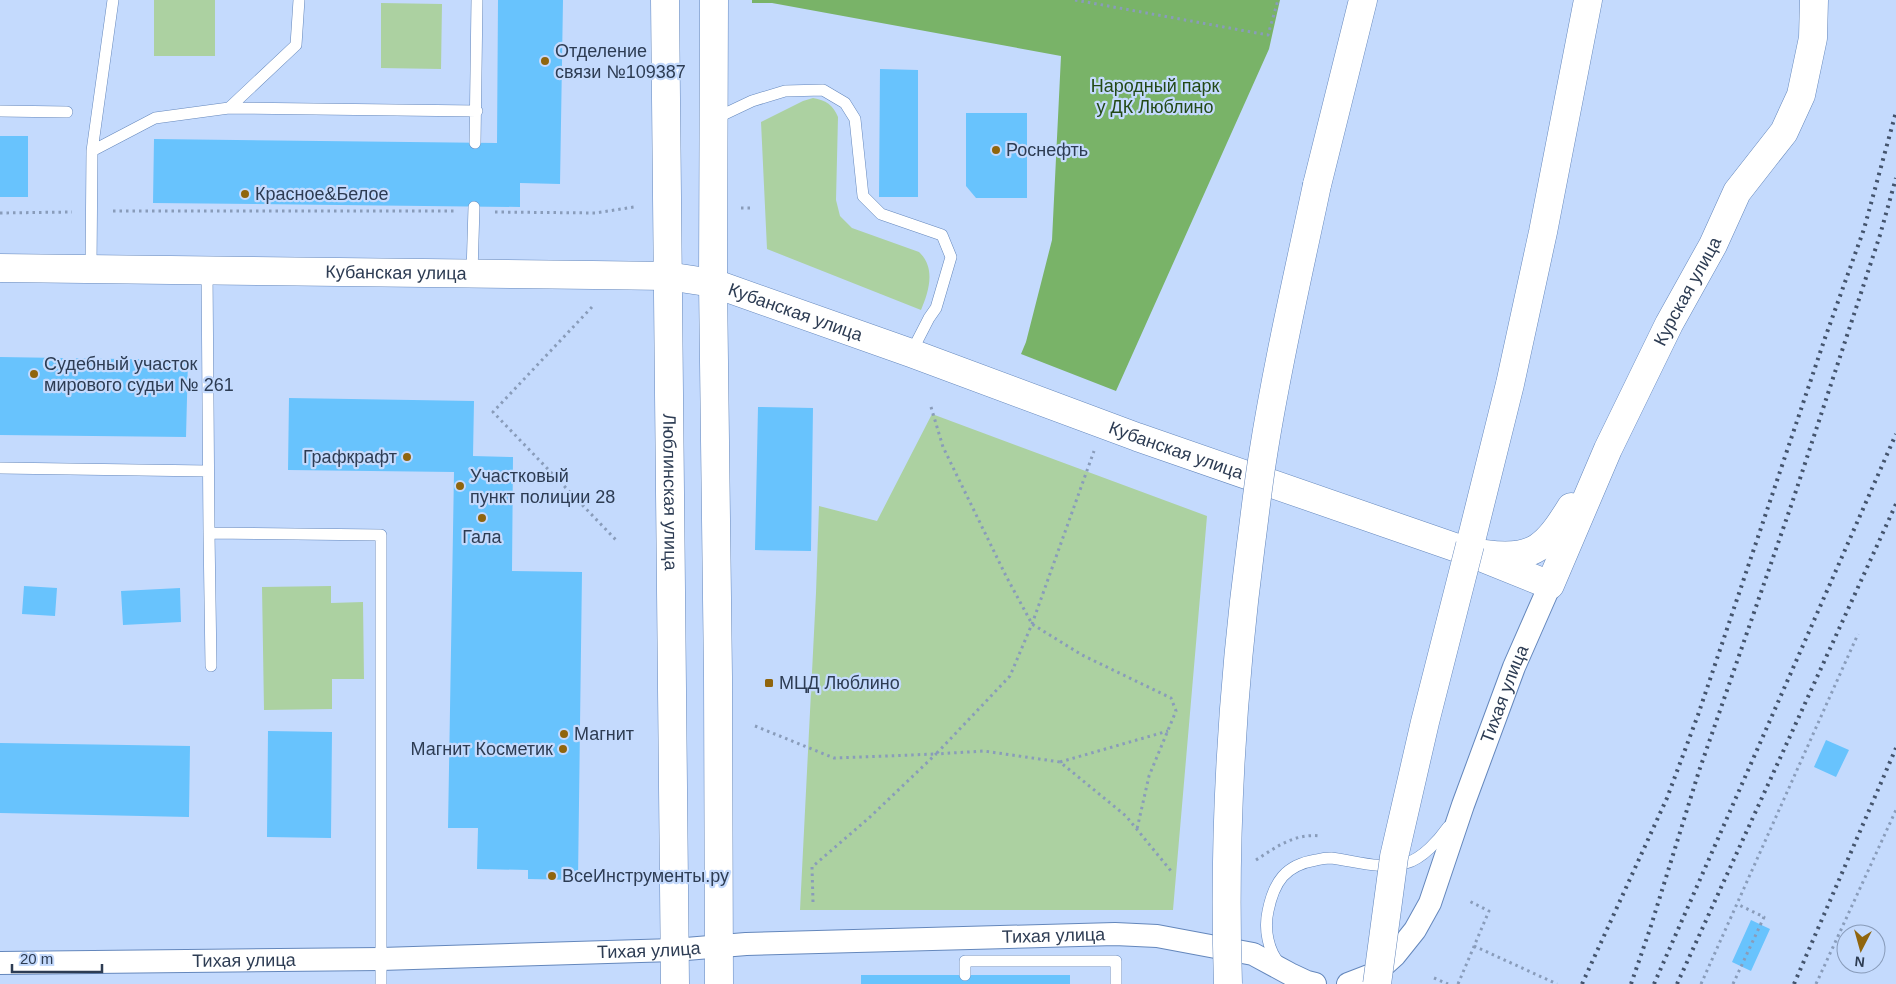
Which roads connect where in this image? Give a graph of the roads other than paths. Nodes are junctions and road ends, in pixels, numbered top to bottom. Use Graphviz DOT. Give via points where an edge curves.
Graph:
graph roads {
  1 [pos="112,0"];
  2 [pos="299,0"];
  3 [pos="478,0"];
  4 [pos="665,0"];
  5 [pos="714,0"];
  6 [pos="1363,0"];
  7 [pos="1588,0"];
  8 [pos="1814,0"];
  9 [pos="229,108"];
  10 [pos="0,111"];
  11 [pos="477,111"];
  12 [pos="67,112"];
  13 [pos="714,119"];
  14 [pos="475,143"];
  15 [pos="92,152"];
  16 [pos="474,209"];
  17 [pos="91,267"];
  18 [pos="0,268"];
  19 [pos="208,270"];
  20 [pos="472,273"];
  21 [pos="667,276"];
  22 [pos="712,283"];
  23 [pos="911,353"];
  24 [pos="1608,449"];
  25 [pos="0,468"];
  26 [pos="208,471"];
  27 [pos="209,533"];
  28 [pos="1463,550"];
  29 [pos="1550,584"];
  30 [pos="211,666"];
  31 [pos="1463,805"];
  32 [pos="718,946"];
  33 [pos="674,950"];
  34 [pos="380,959"];
  35 [pos="0,963"];
  36 [pos="1290,974"];
  37 [pos="965,975"];
  38 [pos="381,984"];
  39 [pos="675,984"];
  40 [pos="719,984"];
  41 [pos="1116,984"];
  42 [pos="1228,984"];
  43 [pos="1315,984"];
  44 [pos="1348,984"];
  45 [pos="1376,984"];
  1 -- 15 [label="lane"];
  2 -- 9 [label="lane" via="296,46"];
  3 -- 11 [label="lane"];
  4 -- 21 [label="main road, Люблинская улица"];
  5 -- 13 [label="main road"];
  6 -- 42 [label="main road, bridge" via="1317,186 1262,456 1241,619 1230,761"];
  7 -- 45 [label="main road, bridge" via="1510,384 1394,857"];
  8 -- 24 [label="main road, Курская улица" via="1812,38 1801,95 1784,132 1737,192"];
  9 -- 11 [label="lane"];
  9 -- 15 [label="lane" via="155,118"];
  10 -- 12 [label="lane"];
  11 -- 14 [label="lane"];
  13 -- 22 [label="main road"];
  13 -- 23 [label="lane" via="785,91 823,90 845,103 855,119 863,196 881,214 942,235 950,257 936,308"];
  15 -- 17 [label="lane"];
  16 -- 20 [label="lane"];
  17 -- 18 [label="main road, Кубанская улица"];
  17 -- 19 [label="main road, Кубанская улица"];
  19 -- 20 [label="main road, Кубанская улица"];
  19 -- 26 [label="lane"];
  20 -- 21 [label="main road, Кубанская улица"];
  21 -- 22 [label="main road, Кубанская улица"];
  21 -- 33 [label="main road, Люблинская улица"];
  22 -- 23 [label="main road, Кубанская улица"];
  22 -- 32 [label="main road"];
  23 -- 28 [label="main road, Кубанская улица" via="1137,437"];
  24 -- 28 [label="main road" via="1564,519 1531,553 1495,556"];
  24 -- 29 [label="main road, Курская улица"];
  25 -- 26 [label="lane"];
  26 -- 27 [label="lane"];
  27 -- 30 [label="lane"];
  27 -- 34 [label="lane" via="381,535"];
  28 -- 29 [label="main road, Кубанская улица"];
  29 -- 31 [label="street, Тихая улица" via="1514,668"];
  31 -- 36 [label="lane, Тихая улица" via="1435,845 1408,863 1381,866 1328,858 1301,862 1282,876 1272,894 1267,914 1267,936 1274,957"];
  31 -- 44 [label="street, Тихая улица" via="1430,903 1416,930 1374,974"];
  32 -- 33 [label="street, Тихая улица"];
  32 -- 36 [label="street, Тихая улица" via="1115,934 1157,936 1253,954"];
  32 -- 40 [label="main road"];
  33 -- 34 [label="street, Тихая улица"];
  33 -- 39 [label="main road, Люблинская улица"];
  34 -- 35 [label="street, Тихая улица"];
  34 -- 38 [label="lane"];
  36 -- 43 [label="street, Тихая улица"];
  37 -- 41 [label="lane" via="965,961 1116,961"];
}
